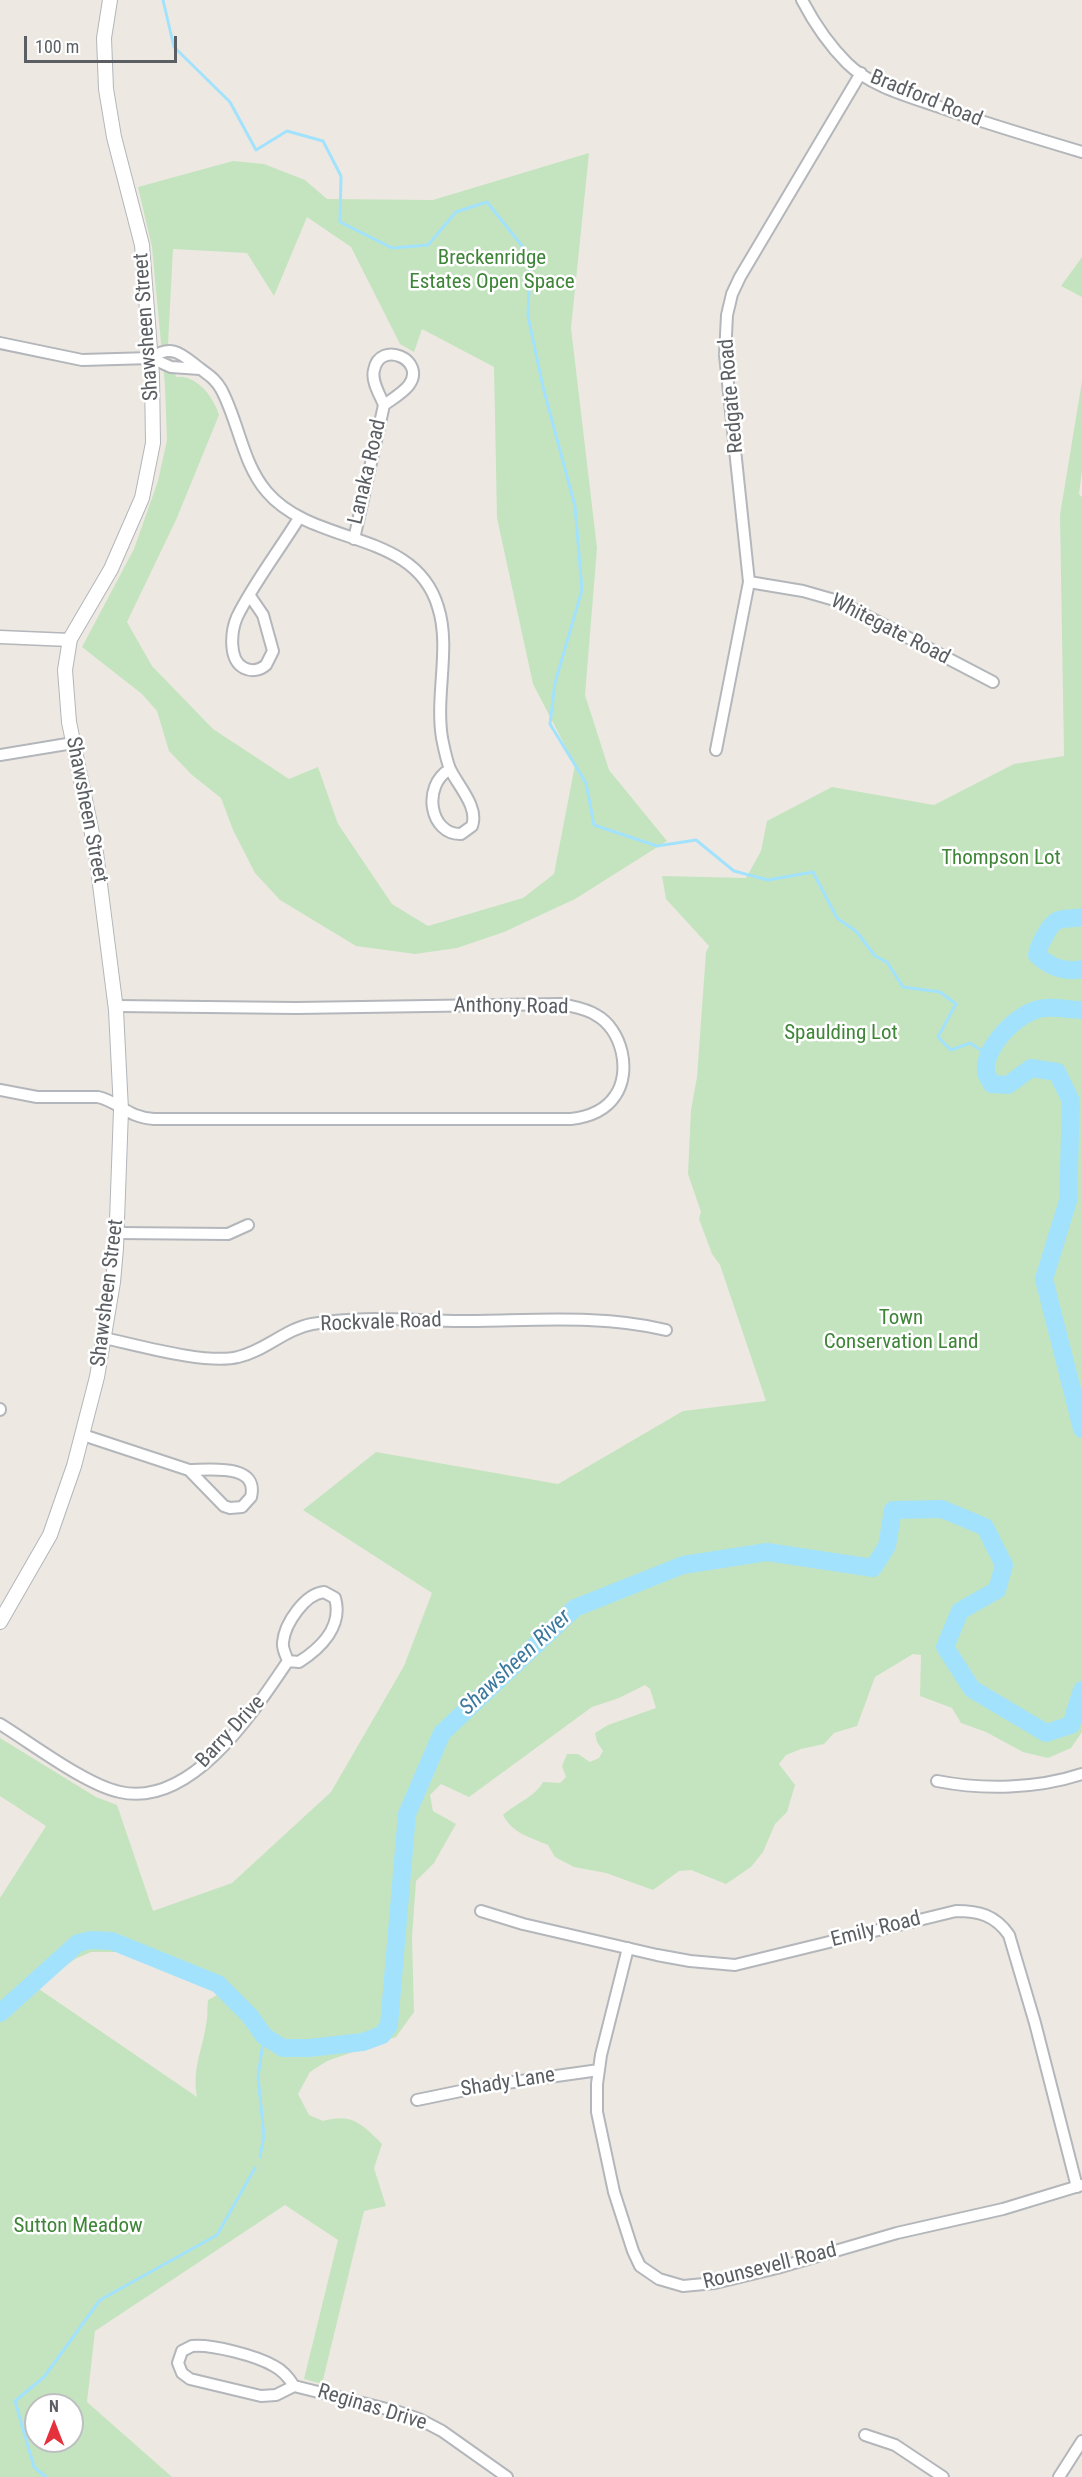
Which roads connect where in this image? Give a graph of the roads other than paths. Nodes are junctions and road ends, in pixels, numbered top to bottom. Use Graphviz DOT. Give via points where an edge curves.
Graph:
graph roads {
  1 [pos="110,0"];
  2 [pos="802,0"];
  3 [pos="861,73"];
  4 [pos="1082,152"];
  5 [pos="0,343"];
  6 [pos="151,358"];
  7 [pos="200,369"];
  8 [pos="384,405"];
  9 [pos="299,518"];
  10 [pos="354,539"];
  11 [pos="749,582"];
  12 [pos="250,596"];
  13 [pos="0,637"];
  14 [pos="70,640"];
  15 [pos="993,682"];
  16 [pos="73,743"];
  17 [pos="716,750"];
  18 [pos="0,755"];
  19 [pos="450,769"];
  20 [pos="116,1006"];
  21 [pos="0,1090"];
  22 [pos="121,1110"];
  23 [pos="248,1225"];
  24 [pos="117,1233"];
  25 [pos="666,1330"];
  26 [pos="104,1338"];
  27 [pos="83,1435"];
  28 [pos="189,1470"];
  29 [pos="0,1622"];
  30 [pos="288,1661"];
  31 [pos="0,1724"];
  32 [pos="1082,1774"];
  33 [pos="937,1781"];
  34 [pos="481,1911"];
  35 [pos="628,1948"];
  36 [pos="599,2070"];
  37 [pos="417,2100"];
  38 [pos="1079,2186"];
  39 [pos="294,2385"];
  40 [pos="865,2435"];
  41 [pos="1082,2441"];
  42 [pos="507,2477"];
  43 [pos="943,2477"];
  44 [pos="1059,2477"];
  1 -- 6 [label="main road, Shawsheen Street" via="104,38 106,89 142,245"];
  2 -- 3 [label="street, Bradford Road" via="815,25 848,64"];
  3 -- 4 [label="street, Bradford Road" via="907,96"];
  3 -- 11 [label="street, Redgate Road" via="732,294 725,355"];
  5 -- 6 [label="street" via="82,360"];
  6 -- 7 [label="street" via="171,368"];
  6 -- 7 [label="street" via="171,351 189,358"];
  6 -- 14 [label="main road, Shawsheen Street" via="153,443 142,498 111,569"];
  7 -- 9 [label="street" via="220,387 257,478 275,501"];
  8 -- 8 [label="street, Lanaka Road" via="412,380 412,367 400,355 384,356 374,369"];
  8 -- 10 [label="street, Lanaka Road"];
  9 -- 10 [label="street"];
  9 -- 12 [label="street"];
  10 -- 19 [label="street" via="402,558 418,571 435,597 442,627 440,722"];
  11 -- 15 [label="street, Whitegate Road" via="838,601"];
  11 -- 17 [label="street, Redgate Road"];
  12 -- 12 [label="street" via="234,626 233,651 240,665 255,670 269,662 273,651 263,615"];
  13 -- 14 [label="street"];
  14 -- 16 [label="main road, Shawsheen Street" via="65,670"];
  16 -- 18 [label="street"];
  16 -- 20 [label="main road, Shawsheen Street" via="96,853"];
  19 -- 19 [label="street" via="474,816 472,826 461,834 445,829 431,799 435,783"];
  20 -- 22 [label="main road, Shawsheen Street"];
  20 -- 22 [label="street, Anthony Road" via="561,1004 597,1015 610,1026 623,1052 616,1096 604,1108 583,1117 154,1119"];
  21 -- 22 [label="street, Anthony Road" via="37,1097 98,1097 108,1099"];
  22 -- 24 [label="main road, Shawsheen Street"];
  23 -- 24 [label="street" via="228,1234"];
  24 -- 26 [label="main road, Shawsheen Street"];
  25 -- 26 [label="street, Rockvale Road" via="643,1324 579,1320 351,1320 312,1324 239,1357 218,1359"];
  26 -- 27 [label="main road, Shawsheen Street"];
  27 -- 28 [label="street"];
  27 -- 29 [label="main road, Shawsheen Street" via="50,1535"];
  28 -- 28 [label="street" via="224,1506 242,1507 251,1497 252,1484 244,1474"];
  30 -- 30 [label="street" via="299,1662 312,1654 328,1635 338,1619 331,1594 316,1593 305,1599 293,1617 283,1641"];
  30 -- 31 [label="street, Barry Drive" via="264,1699 218,1752 170,1787 139,1794 101,1786"];
  32 -- 33 [label="street" via="1002,1786 960,1786"];
  34 -- 35 [label="street, Emily Road"];
  35 -- 36 [label="street, Rounsevell Road"];
  35 -- 38 [label="street, Emily Road" via="690,1961 735,1965 956,1911 992,1917 1009,1935"];
  36 -- 37 [label="street, Shady Lane"];
  36 -- 38 [label="street, Rounsevell Road" via="599,2125 630,2244 645,2271 676,2285 706,2285 777,2268"];
  39 -- 39 [label="street" via="270,2396 201,2382 182,2373 179,2358 192,2346 233,2353 274,2365"];
  39 -- 42 [label="street, Reginas Drive" via="419,2419"];
  40 -- 43 [label="street" via="894,2445"];
  41 -- 44 [label="street"];
}
